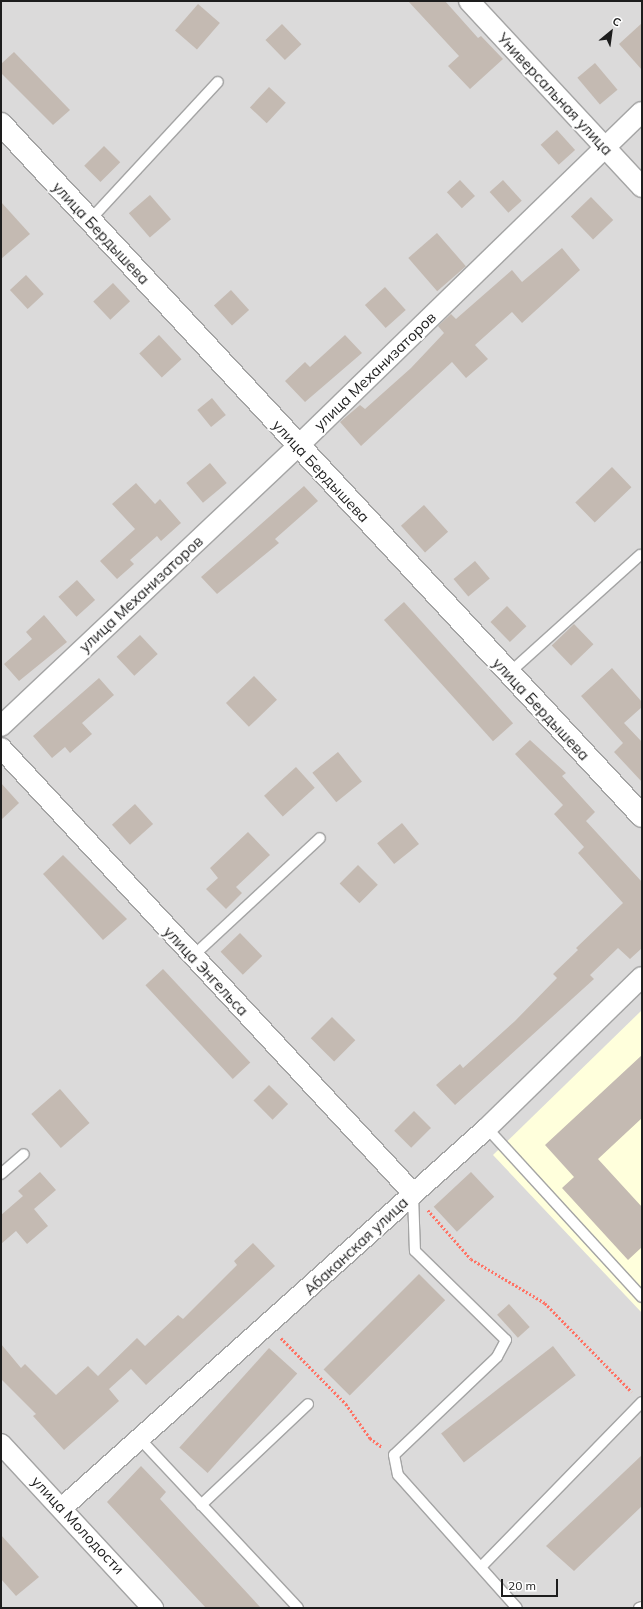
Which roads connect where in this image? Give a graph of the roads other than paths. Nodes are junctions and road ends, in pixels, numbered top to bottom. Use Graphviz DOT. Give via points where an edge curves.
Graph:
graph roads {
  1 [pos="469,1"];
  2 [pos="218,82"];
  3 [pos="642,112"];
  4 [pos="1,124"];
  5 [pos="606,147"];
  6 [pos="642,187"];
  7 [pos="90,220"];
  8 [pos="298,446"];
  9 [pos="640,555"];
  10 [pos="508,674"];
  11 [pos="1,726"];
  12 [pos="1,748"];
  13 [pos="642,816"];
  14 [pos="320,838"];
  15 [pos="193,956"];
  16 [pos="642,977"];
  17 [pos="487,1128"];
  18 [pos="24,1154"];
  19 [pos="1,1174"];
  20 [pos="413,1193"];
  21 [pos="642,1297"];
  22 [pos="639,1399"];
  23 [pos="308,1404"];
  24 [pos="140,1439"];
  25 [pos="1,1444"];
  26 [pos="201,1505"];
  27 [pos="63,1507"];
  28 [pos="482,1566"];
  29 [pos="153,1608"];
  30 [pos="298,1608"];
  31 [pos="517,1608"];
  1 -- 5 [label="street, Универсальная улица"];
  2 -- 7 [label="lane"];
  3 -- 5 [label="street, улица Механизаторов"];
  4 -- 7 [label="street, улица Бердышева"];
  5 -- 6 [label="street, Универсальная улица"];
  5 -- 8 [label="street, улица Механизаторов"];
  7 -- 8 [label="street, улица Бердышева"];
  8 -- 10 [label="street, улица Бердышева"];
  8 -- 11 [label="street, улица Механизаторов"];
  9 -- 10 [label="lane"];
  10 -- 13 [label="street, улица Бердышева"];
  12 -- 15 [label="street, улица Энгельса"];
  14 -- 15 [label="lane"];
  15 -- 20 [label="street, улица Энгельса"];
  16 -- 17 [label="street, Абаканская улица"];
  17 -- 20 [label="street, Абаканская улица"];
  17 -- 21 [label="lane"];
  18 -- 19 [label="lane"];
  20 -- 24 [label="street, Абаканская улица" via="269,1326"];
  20 -- 28 [label="lane" via="415,1251 506,1340 497,1357 394,1455 398,1475"];
  22 -- 28 [label="lane"];
  23 -- 26 [label="lane"];
  24 -- 26 [label="lane"];
  24 -- 27 [label="street, Абаканская улица"];
  25 -- 27 [label="street, улица Молодости"];
  26 -- 30 [label="lane"];
  27 -- 29 [label="street, улица Молодости"];
  28 -- 31 [label="lane"];
}
